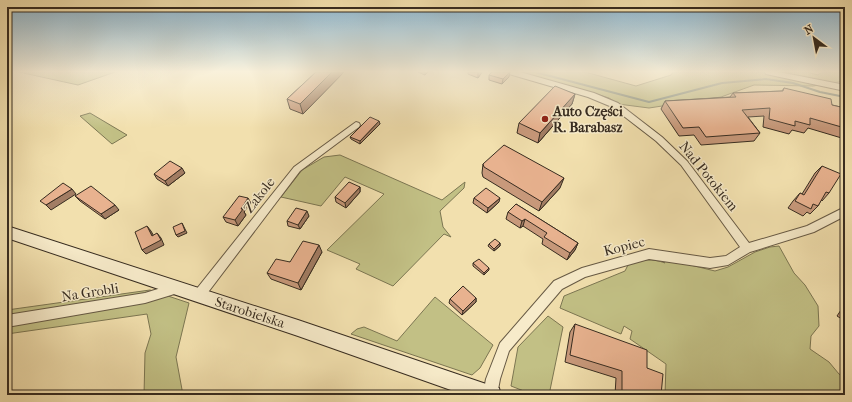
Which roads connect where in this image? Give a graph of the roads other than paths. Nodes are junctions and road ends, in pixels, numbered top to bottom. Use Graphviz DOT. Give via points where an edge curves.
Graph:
graph roads {
  1 [pos="577,91"];
  2 [pos="356,125"];
  3 [pos="845,212"];
  4 [pos="7,232"];
  5 [pos="747,248"];
  6 [pos="177,288"];
  7 [pos="199,295"];
  8 [pos="7,321"];
  9 [pos="491,395"];
  1 -- 5 [label="street, Nad Potokiem" via="615,105 659,139 684,163"];
  2 -- 7 [label="street, Zakole" via="297,169"];
  3 -- 5 [label="street, Kopiec" via="810,229"];
  4 -- 6 [label="street, Starobielska"];
  5 -- 9 [label="street, Kopiec" via="728,260 710,263 649,254 582,273 558,285 504,347 493,378"];
  6 -- 7 [label="street, Starobielska"];
  6 -- 8 [label="street, Na Grobli" via="145,298"];
  7 -- 9 [label="street, Starobielska"];
}
